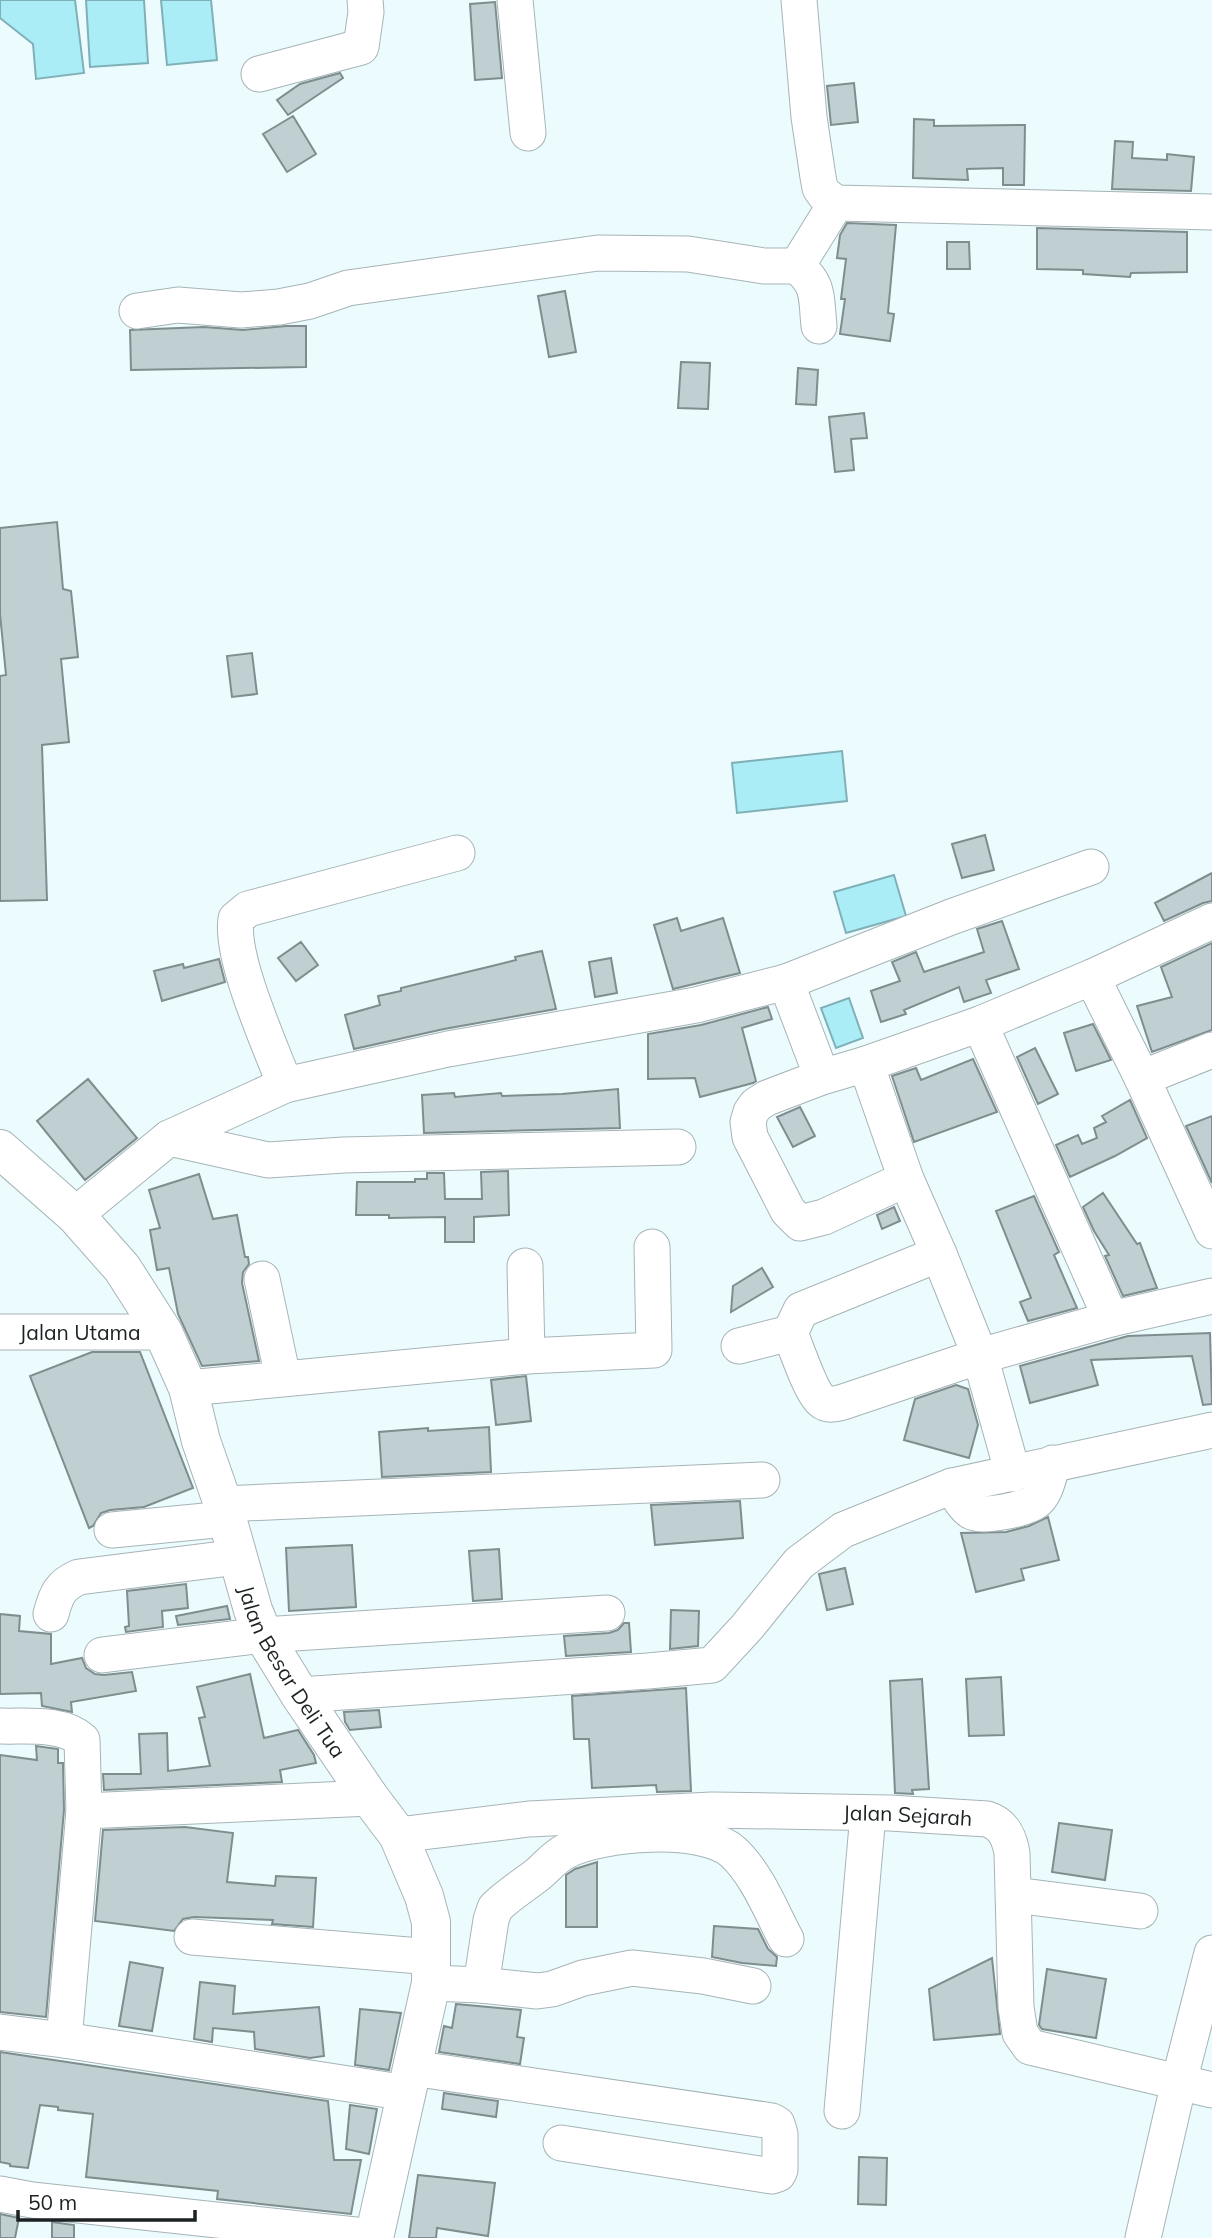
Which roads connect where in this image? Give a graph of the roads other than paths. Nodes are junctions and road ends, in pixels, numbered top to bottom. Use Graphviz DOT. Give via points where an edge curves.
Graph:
graph roads {
  1 [pos="365,0"];
  2 [pos="515,0"];
  3 [pos="799,0"];
  4 [pos="259,74"];
  5 [pos="528,133"];
  6 [pos="836,203"];
  7 [pos="1212,212"];
  8 [pos="797,266"];
  9 [pos="137,311"];
  10 [pos="819,326"];
  11 [pos="457,853"];
  12 [pos="1091,867"];
  13 [pos="1212,921"];
  14 [pos="1093,977"];
  15 [pos="786,982"];
  16 [pos="980,1024"];
  17 [pos="1212,1050"];
  18 [pos="866,1064"];
  19 [pos="822,1077"];
  20 [pos="1142,1078"];
  21 [pos="285,1085"];
  22 [pos="169,1138"];
  23 [pos="678,1147"];
  24 [pos="0,1149"];
  25 [pos="1200,1174"];
  26 [pos="906,1179"];
  27 [pos="75,1215"];
  28 [pos="1212,1231"];
  29 [pos="652,1247"];
  30 [pos="939,1254"];
  31 [pos="525,1266"];
  32 [pos="262,1279"];
  33 [pos="1212,1296"];
  34 [pos="1111,1319"];
  35 [pos="0,1332"];
  36 [pos="163,1332"];
  37 [pos="790,1333"];
  38 [pos="739,1346"];
  39 [pos="527,1356"];
  40 [pos="980,1356"];
  41 [pos="283,1378"];
  42 [pos="188,1388"];
  43 [pos="1212,1430"];
  44 [pos="1053,1463"];
  45 [pos="1013,1474"];
  46 [pos="762,1480"];
  47 [pos="952,1486"];
  48 [pos="224,1512"];
  49 [pos="112,1530"];
  50 [pos="238,1557"];
  51 [pos="607,1613"];
  52 [pos="51,1614"];
  53 [pos="263,1634"];
  54 [pos="102,1655"];
  55 [pos="300,1695"];
  56 [pos="0,1726"];
  57 [pos="370,1797"];
  58 [pos="84,1811"];
  59 [pos="869,1814"];
  60 [pos="398,1835"];
  61 [pos="1015,1895"];
  62 [pos="1140,1911"];
  63 [pos="192,1937"];
  64 [pos="786,1940"];
  65 [pos="1212,1953"];
  66 [pos="431,1970"];
  67 [pos="481,1985"];
  68 [pos="753,1986"];
  69 [pos="0,2032"];
  70 [pos="64,2040"];
  71 [pos="410,2080"];
  72 [pos="1179,2082"];
  73 [pos="1212,2090"];
  74 [pos="842,2111"];
  75 [pos="561,2143"];
  76 [pos="0,2194"];
  77 [pos="374,2238"];
  78 [pos="1143,2238"];
  1 -- 4 [label="street" via="361,47"];
  2 -- 5 [label="street"];
  3 -- 6 [label="street" via="820,188"];
  6 -- 7 [label="street"];
  6 -- 8 [label="street"];
  8 -- 9 [label="street" via="764,266 688,254 598,253 348,288 279,307 241,310 178,305"];
  8 -- 10 [label="street" via="815,285"];
  11 -- 21 [label="street" via="248,909 236,919 234,933 246,979"];
  12 -- 15 [label="street"];
  13 -- 14 [label="street"];
  14 -- 16 [label="street"];
  14 -- 20 [label="street"];
  15 -- 19 [label="street"];
  15 -- 21 [label="street" via="696,1005 448,1049"];
  16 -- 18 [label="street"];
  16 -- 34 [label="street"];
  17 -- 20 [label="street"];
  18 -- 19 [label="street"];
  18 -- 26 [label="street"];
  19 -- 26 [label="street" via="767,1098 756,1105 748,1122 750,1137 792,1218 800,1223 814,1221"];
  20 -- 25 [label="street"];
  21 -- 22 [label="street"];
  22 -- 23 [label="street" via="268,1160"];
  22 -- 27 [label="street"];
  24 -- 27 [label="main road, Jalan Besar Deli Tua"];
  25 -- 28 [label="street"];
  26 -- 30 [label="street"];
  27 -- 36 [label="main road, Jalan Besar Deli Tua" via="122,1268"];
  29 -- 39 [label="street" via="654,1350"];
  30 -- 37 [label="street" via="806,1307"];
  30 -- 40 [label="street"];
  31 -- 39 [label="street"];
  32 -- 41 [label="street"];
  33 -- 34 [label="street"];
  34 -- 40 [label="street"];
  35 -- 36 [label="street, Jalan Utama"];
  36 -- 42 [label="main road, Jalan Besar Deli Tua"];
  37 -- 38 [label="street"];
  37 -- 40 [label="street" via="814,1390 832,1405"];
  39 -- 41 [label="street"];
  40 -- 45 [label="street"];
  41 -- 42 [label="street"];
  42 -- 48 [label="main road, Jalan Besar Deli Tua"];
  43 -- 44 [label="street"];
  44 -- 45 [label="street"];
  44 -- 47 [label="street" via="1037,1502 1023,1507 986,1515 973,1513"];
  45 -- 47 [label="street"];
  46 -- 48 [label="street"];
  47 -- 55 [label="street" via="843,1530 799,1563 712,1665"];
  48 -- 49 [label="street"];
  48 -- 50 [label="main road, Jalan Besar Deli Tua"];
  50 -- 52 [label="street" via="79,1577 56,1594"];
  50 -- 53 [label="main road, Jalan Besar Deli Tua"];
  51 -- 53 [label="street"];
  53 -- 54 [label="street"];
  53 -- 55 [label="main road, Jalan Besar Deli Tua"];
  55 -- 57 [label="main road, Jalan Besar Deli Tua"];
  56 -- 58 [label="street" via="60,1729 74,1732 82,1740"];
  57 -- 58 [label="street"];
  57 -- 60 [label="main road, Jalan Besar Deli Tua"];
  58 -- 70 [label="street"];
  59 -- 60 [label="street, Jalan Sejarah" via="712,1810 529,1819"];
  59 -- 61 [label="street, Jalan Sejarah" via="995,1821 1010,1843"];
  59 -- 74 [label="street"];
  60 -- 66 [label="main road, Jalan Besar Deli Tua" via="431,1923"];
  61 -- 62 [label="street"];
  61 -- 72 [label="street, Jalan Sejarah" via="1017,2023 1022,2056"];
  63 -- 66 [label="street"];
  64 -- 67 [label="street" via="732,1851 711,1840 685,1836 596,1839 563,1853 495,1908"];
  65 -- 72 [label="street"];
  66 -- 67 [label="street"];
  66 -- 71 [label="main road, Jalan Besar Deli Tua"];
  67 -- 68 [label="street" via="552,1989 632,1968"];
  69 -- 70 [label="street"];
  70 -- 71 [label="street"];
  71 -- 75 [label="street" via="772,2121 780,2134 780,2170 772,2176"];
  71 -- 77 [label="main road, Jalan Besar Deli Tua"];
  72 -- 73 [label="street, Jalan Sejarah"];
  72 -- 78 [label="street"];
  76 -- 77 [label="street"];
}
